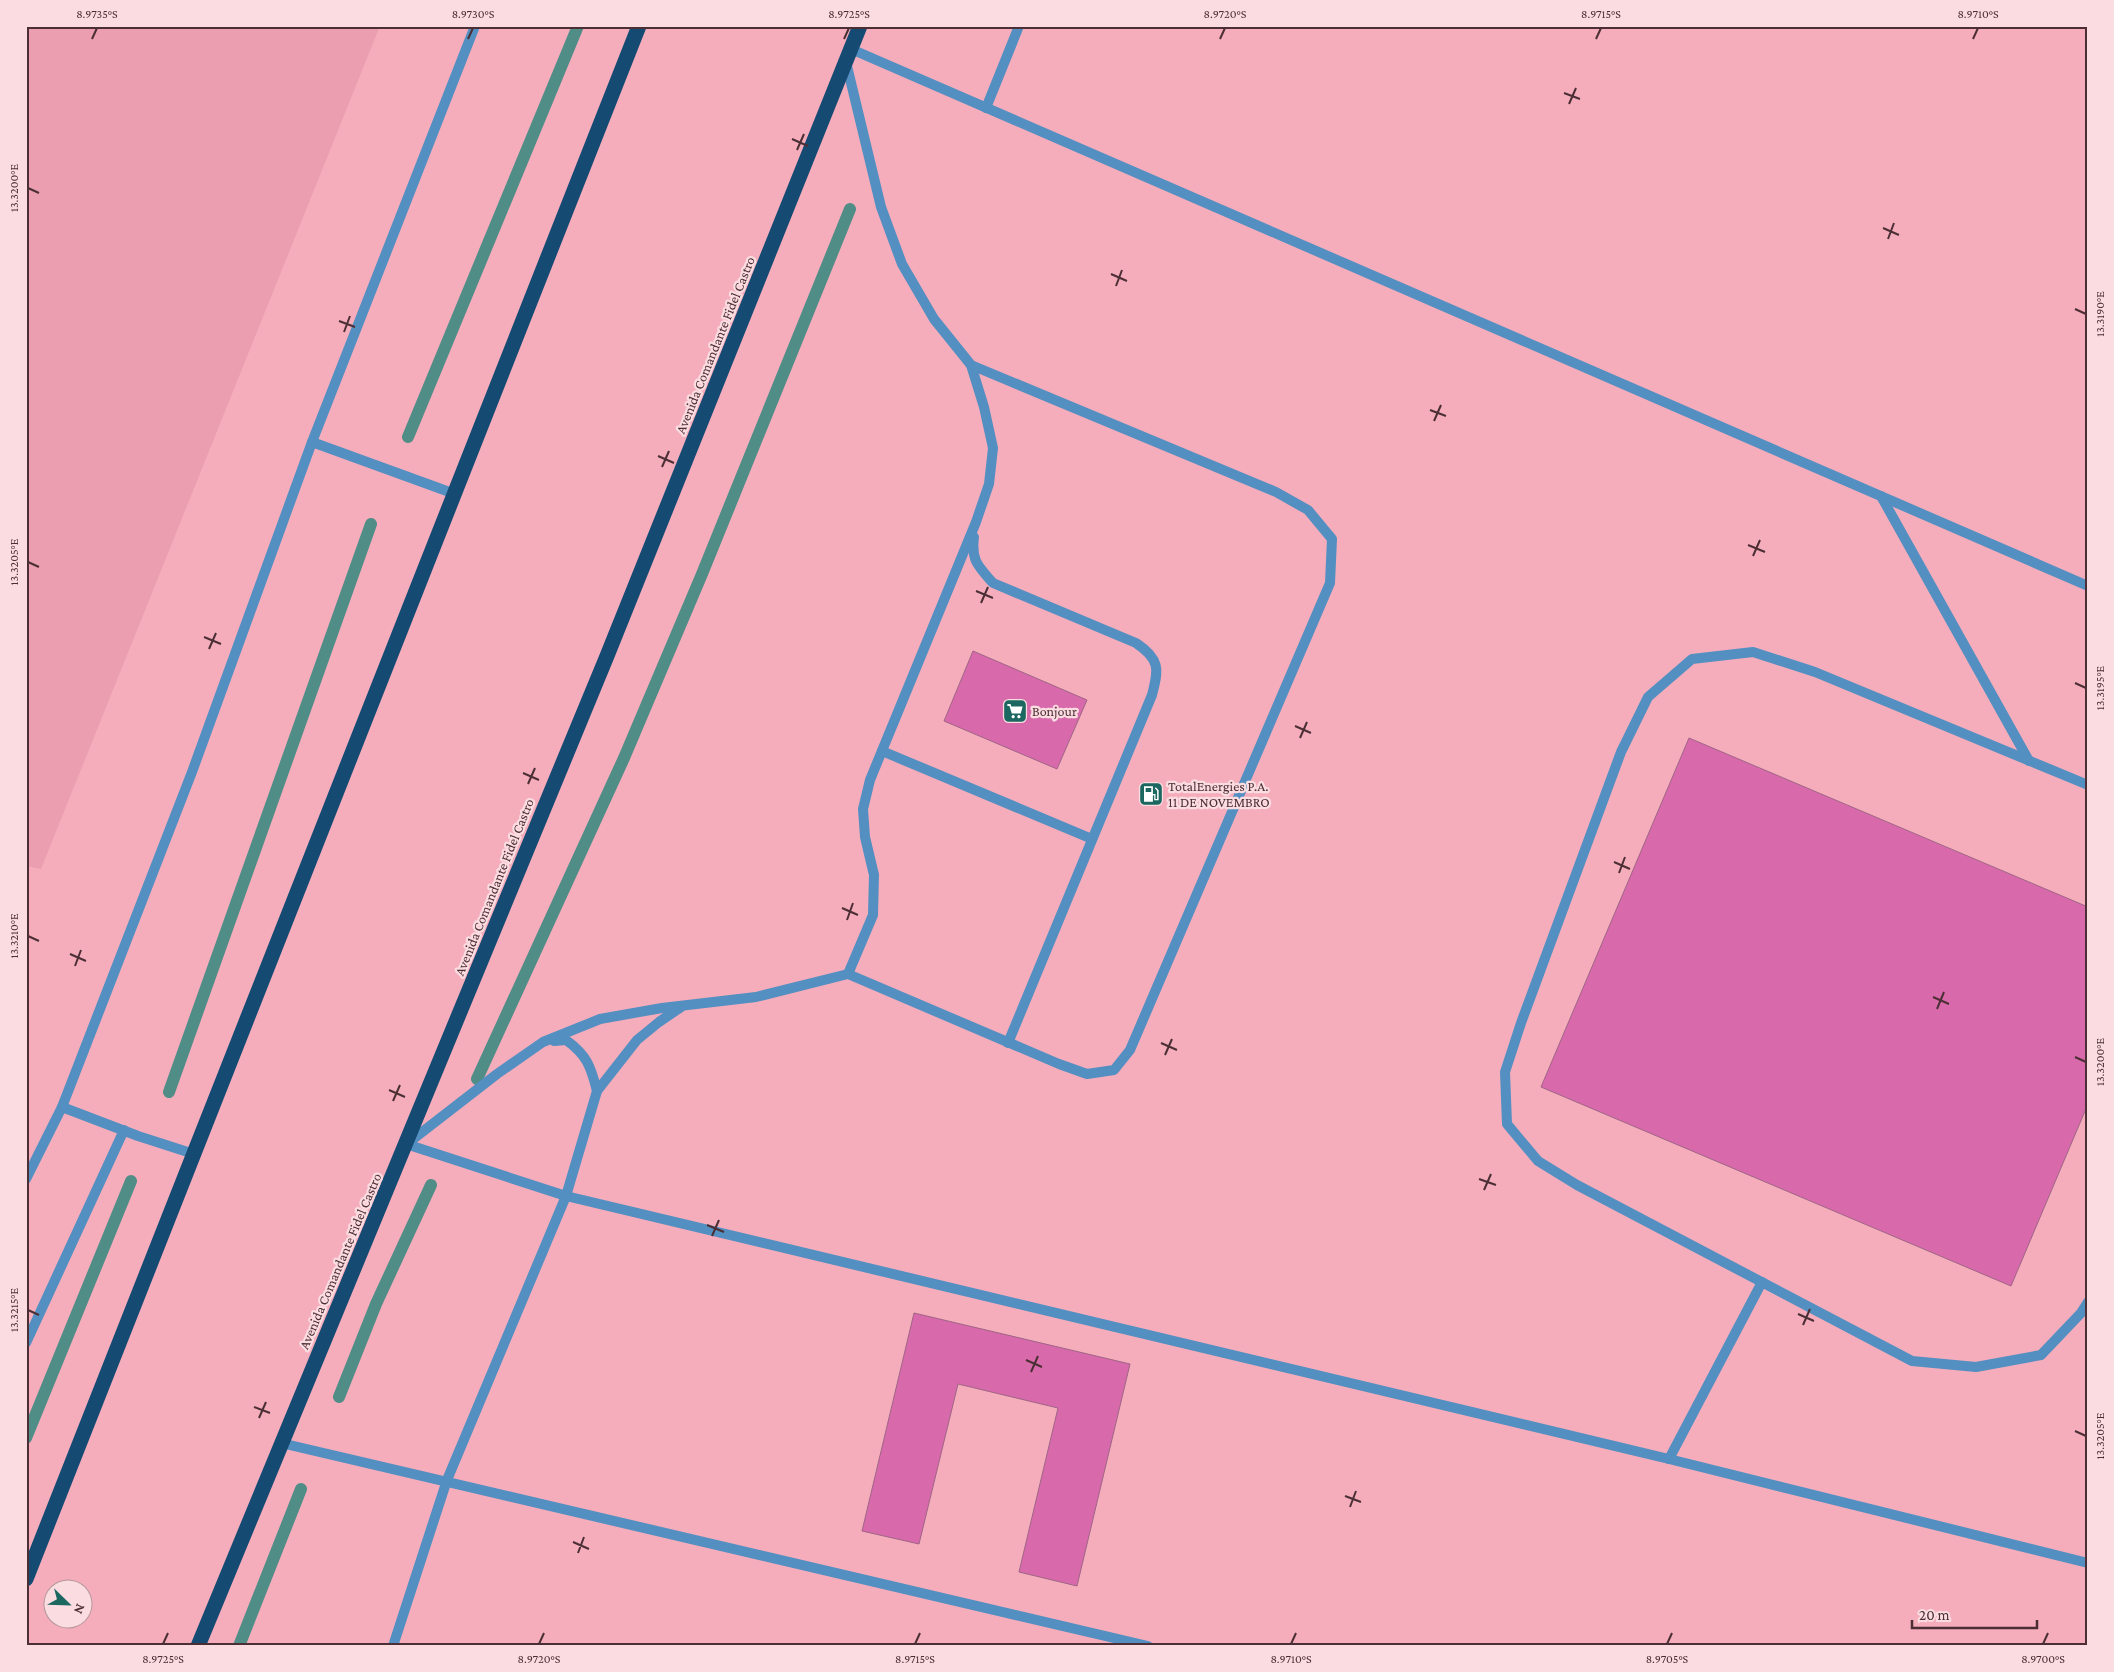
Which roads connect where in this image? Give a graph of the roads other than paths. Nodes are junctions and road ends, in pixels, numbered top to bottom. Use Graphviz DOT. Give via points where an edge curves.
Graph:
graph roads {
  1 [pos="474,26"];
  2 [pos="639,26"];
  3 [pos="860,26"];
  4 [pos="1019,26"];
  5 [pos="848,56"];
  6 [pos="986,108"];
  7 [pos="971,365"];
  8 [pos="312,442"];
  9 [pos="455,494"];
  10 [pos="1881,496"];
  11 [pos="976,522"];
  12 [pos="2088,586"];
  13 [pos="882,751"];
  14 [pos="2029,761"];
  15 [pos="2088,786"];
  16 [pos="1092,839"];
  17 [pos="848,974"];
  18 [pos="684,1006"];
  19 [pos="542,1042"];
  20 [pos="1008,1044"];
  21 [pos="597,1091"];
  22 [pos="62,1107"];
  23 [pos="124,1130"];
  24 [pos="406,1144"];
  25 [pos="194,1154"];
  26 [pos="26,1179"];
  27 [pos="566,1196"];
  28 [pos="1762,1282"];
  29 [pos="2088,1302"];
  30 [pos="26,1343"];
  31 [pos="281,1442"];
  32 [pos="1669,1459"];
  33 [pos="447,1480"];
  34 [pos="2088,1563"];
  35 [pos="26,1579"];
  36 [pos="198,1646"];
  37 [pos="393,1646"];
  38 [pos="1148,1646"];
  1 -- 8 [label="street"];
  2 -- 9 [label="highway"];
  3 -- 5 [label="highway, Avenida Comandante Fidel Castro"];
  4 -- 6 [label="street"];
  5 -- 6 [label="street"];
  5 -- 7 [label="street" via="881,207 902,264 934,319"];
  5 -- 24 [label="highway, Avenida Comandante Fidel Castro"];
  6 -- 10 [label="street"];
  7 -- 11 [label="street" via="993,448 989,484"];
  7 -- 20 [label="street" via="1276,492 1308,510 1332,540 1330,582 1130,1050 1114,1070 1087,1074"];
  8 -- 9 [label="street"];
  8 -- 22 [label="street" via="192,772"];
  9 -- 25 [label="highway"];
  10 -- 12 [label="street"];
  10 -- 14 [label="street"];
  11 -- 13 [label="street"];
  11 -- 16 [label="street" via="972,553 979,568 993,583 1136,643 1149,652 1157,664 1152,695"];
  13 -- 16 [label="street"];
  13 -- 17 [label="street" via="863,809 865,837 874,875 873,915"];
  14 -- 15 [label="street"];
  14 -- 28 [label="street" via="1815,672 1753,652 1692,659 1648,696 1620,752 1520,1023 1505,1072 1507,1124 1538,1161 1577,1185"];
  16 -- 20 [label="street"];
  17 -- 18 [label="street" via="756,997"];
  17 -- 20 [label="street"];
  18 -- 19 [label="street" via="600,1019"];
  18 -- 21 [label="street" via="637,1040"];
  19 -- 21 [label="street" via="566,1040 579,1049 591,1067"];
  19 -- 24 [label="street"];
  21 -- 27 [label="street"];
  22 -- 23 [label="street"];
  22 -- 26 [label="street"];
  23 -- 25 [label="street"];
  23 -- 30 [label="street"];
  24 -- 27 [label="street"];
  24 -- 31 [label="highway, Avenida Comandante Fidel Castro"];
  25 -- 35 [label="highway"];
  27 -- 32 [label="street"];
  27 -- 33 [label="street"];
  28 -- 29 [label="street" via="1912,1361 1976,1367 2041,1355"];
  28 -- 32 [label="street"];
  31 -- 33 [label="street"];
  31 -- 36 [label="highway, Avenida Comandante Fidel Castro"];
  32 -- 34 [label="street"];
  33 -- 37 [label="street"];
  33 -- 38 [label="street"];
}
